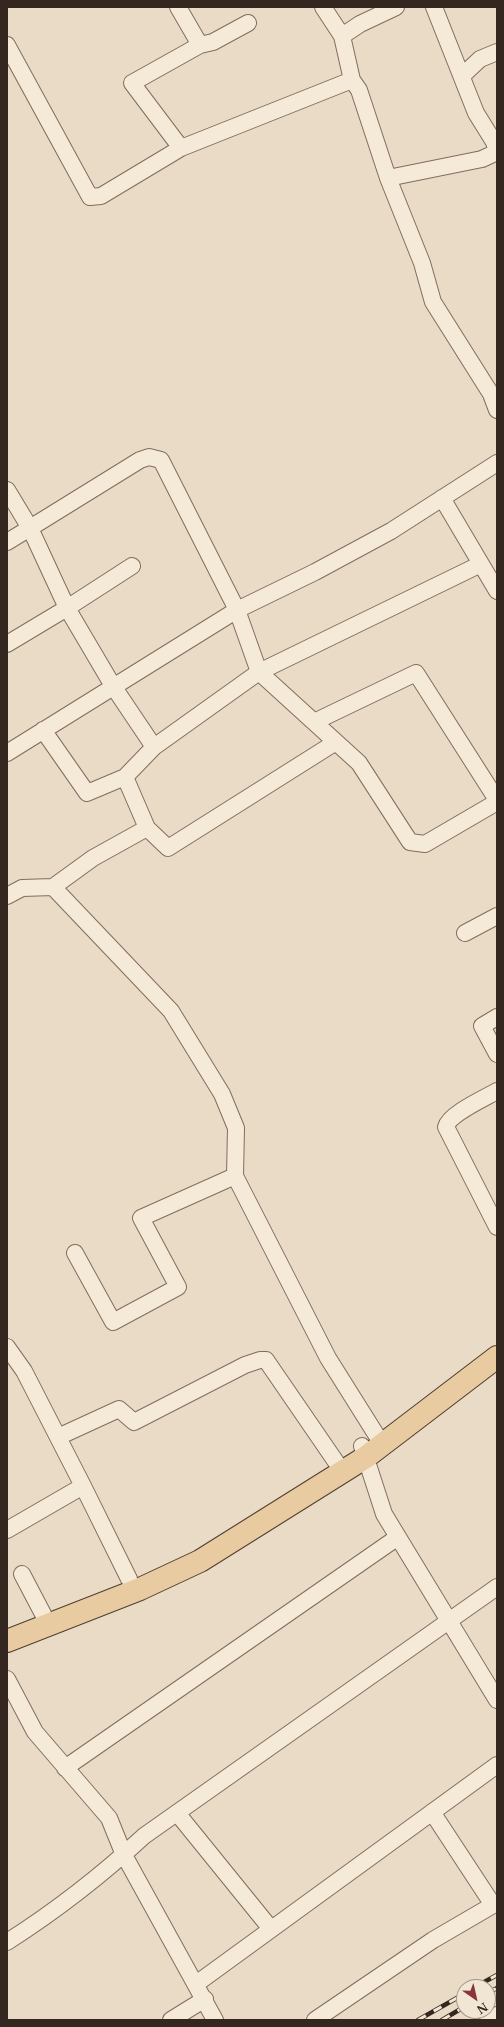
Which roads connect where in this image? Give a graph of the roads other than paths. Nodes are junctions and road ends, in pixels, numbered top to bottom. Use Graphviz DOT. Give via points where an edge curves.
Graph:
graph roads {
  1 [pos="178,7"];
  2 [pos="323,7"];
  3 [pos="396,7"];
  4 [pos="434,7"];
  5 [pos="248,22"];
  6 [pos="342,36"];
  7 [pos="7,45"];
  8 [pos="200,45"];
  9 [pos="497,52"];
  10 [pos="462,76"];
  11 [pos="352,80"];
  12 [pos="181,148"];
  13 [pos="497,152"];
  14 [pos="388,178"];
  15 [pos="494,392"];
  16 [pos="497,410"];
  17 [pos="497,463"];
  18 [pos="7,490"];
  19 [pos="442,498"];
  20 [pos="30,528"];
  21 [pos="7,542"];
  22 [pos="481,564"];
  23 [pos="132,566"];
  24 [pos="497,590"];
  25 [pos="67,608"];
  26 [pos="237,610"];
  27 [pos="7,644"];
  28 [pos="259,672"];
  29 [pos="113,686"];
  30 [pos="314,722"];
  31 [pos="43,730"];
  32 [pos="336,742"];
  33 [pos="154,747"];
  34 [pos="7,753"];
  35 [pos="125,777"];
  36 [pos="497,801"];
  37 [pos="147,828"];
  38 [pos="53,887"];
  39 [pos="7,896"];
  40 [pos="497,916"];
  41 [pos="465,934"];
  42 [pos="497,1017"];
  43 [pos="497,1054"];
  44 [pos="497,1091"];
  45 [pos="235,1176"];
  46 [pos="497,1227"];
  47 [pos="75,1253"];
  48 [pos="497,1344"];
  49 [pos="7,1347"];
  50 [pos="497,1358"];
  51 [pos="58,1437"];
  52 [pos="369,1446"];
  53 [pos="336,1462"];
  54 [pos="83,1486"];
  55 [pos="7,1530"];
  56 [pos="398,1537"];
  57 [pos="22,1574"];
  58 [pos="129,1579"];
  59 [pos="497,1587"];
  60 [pos="43,1614"];
  61 [pos="449,1622"];
  62 [pos="7,1627"];
  63 [pos="7,1641"];
  64 [pos="7,1679"];
  65 [pos="497,1700"];
  66 [pos="497,1764"];
  67 [pos="65,1768"];
  68 [pos="432,1812"];
  69 [pos="177,1813"];
  70 [pos="124,1855"];
  71 [pos="271,1929"];
  72 [pos="7,1942"];
  73 [pos="196,1984"];
  74 [pos="205,1999"];
  75 [pos="497,2015"];
  76 [pos="171,2020"];
  77 [pos="215,2020"];
  78 [pos="315,2020"];
  79 [pos="488,2020"];
  1 -- 8 [label="street"];
  2 -- 6 [label="street"];
  3 -- 6 [label="street" via="360,24"];
  4 -- 10 [label="street"];
  5 -- 8 [label="street" via="213,42"];
  6 -- 11 [label="street"];
  7 -- 12 [label="street" via="90,197 101,196"];
  8 -- 12 [label="street" via="132,83"];
  9 -- 10 [label="street" via="480,59"];
  10 -- 13 [label="street" via="476,112"];
  11 -- 12 [label="street"];
  11 -- 14 [label="street" via="359,90"];
  13 -- 14 [label="street" via="482,159"];
  14 -- 15 [label="street" via="422,263 433,302"];
  15 -- 16 [label="street"];
  17 -- 19 [label="street"];
  18 -- 20 [label="street"];
  19 -- 22 [label="street"];
  19 -- 26 [label="street" via="391,531"];
  20 -- 21 [label="street"];
  20 -- 25 [label="street"];
  20 -- 26 [label="street" via="140,460 149,457 160,460"];
  22 -- 24 [label="street"];
  22 -- 28 [label="street"];
  23 -- 25 [label="street"];
  25 -- 27 [label="street"];
  25 -- 29 [label="street"];
  26 -- 28 [label="street"];
  26 -- 29 [label="street"];
  28 -- 30 [label="street"];
  28 -- 33 [label="street"];
  29 -- 31 [label="street"];
  29 -- 33 [label="street"];
  30 -- 32 [label="street"];
  30 -- 36 [label="street" via="416,673"];
  31 -- 34 [label="street"];
  31 -- 35 [label="street" via="86,793"];
  32 -- 36 [label="street" via="359,763 410,842 425,844"];
  32 -- 37 [label="street" via="168,848"];
  33 -- 35 [label="street"];
  35 -- 37 [label="street"];
  37 -- 38 [label="street" via="93,858"];
  38 -- 39 [label="street" via="22,888"];
  38 -- 45 [label="street" via="171,1011 222,1094 236,1128"];
  40 -- 41 [label="street"];
  42 -- 43 [label="street" via="482,1026"];
  44 -- 46 [label="street" via="458,1113 446,1127"];
  45 -- 47 [label="street" via="142,1218 178,1287 113,1322"];
  45 -- 52 [label="street" via="328,1358"];
  48 -- 52 [label="main road"];
  49 -- 51 [label="street" via="24,1371"];
  50 -- 52 [label="main road"];
  51 -- 53 [label="street" via="119,1409 134,1422 245,1366 266,1360"];
  51 -- 54 [label="street"];
  52 -- 53 [label="main road"];
  52 -- 56 [label="street" via="384,1514"];
  52 -- 63 [label="main road" via="200,1561 140,1589"];
  53 -- 58 [label="main road" via="238,1523"];
  54 -- 55 [label="street"];
  54 -- 58 [label="street"];
  56 -- 61 [label="street"];
  56 -- 67 [label="street"];
  57 -- 60 [label="street"];
  58 -- 60 [label="main road"];
  59 -- 61 [label="street"];
  60 -- 62 [label="main road"];
  61 -- 65 [label="street"];
  61 -- 69 [label="street"];
  64 -- 67 [label="street" via="34,1732"];
  66 -- 68 [label="street"];
  67 -- 70 [label="street" via="109,1818"];
  68 -- 71 [label="street"];
  68 -- 78 [label="street" via="493,1905 433,1940"];
  69 -- 70 [label="street" via="144,1836"];
  69 -- 71 [label="street"];
  70 -- 72 [label="street"];
  70 -- 73 [label="street"];
  71 -- 73 [label="street"];
  73 -- 74 [label="street"];
  74 -- 76 [label="street"];
  74 -- 77 [label="street"];
  75 -- 79 [label="street"];
}
